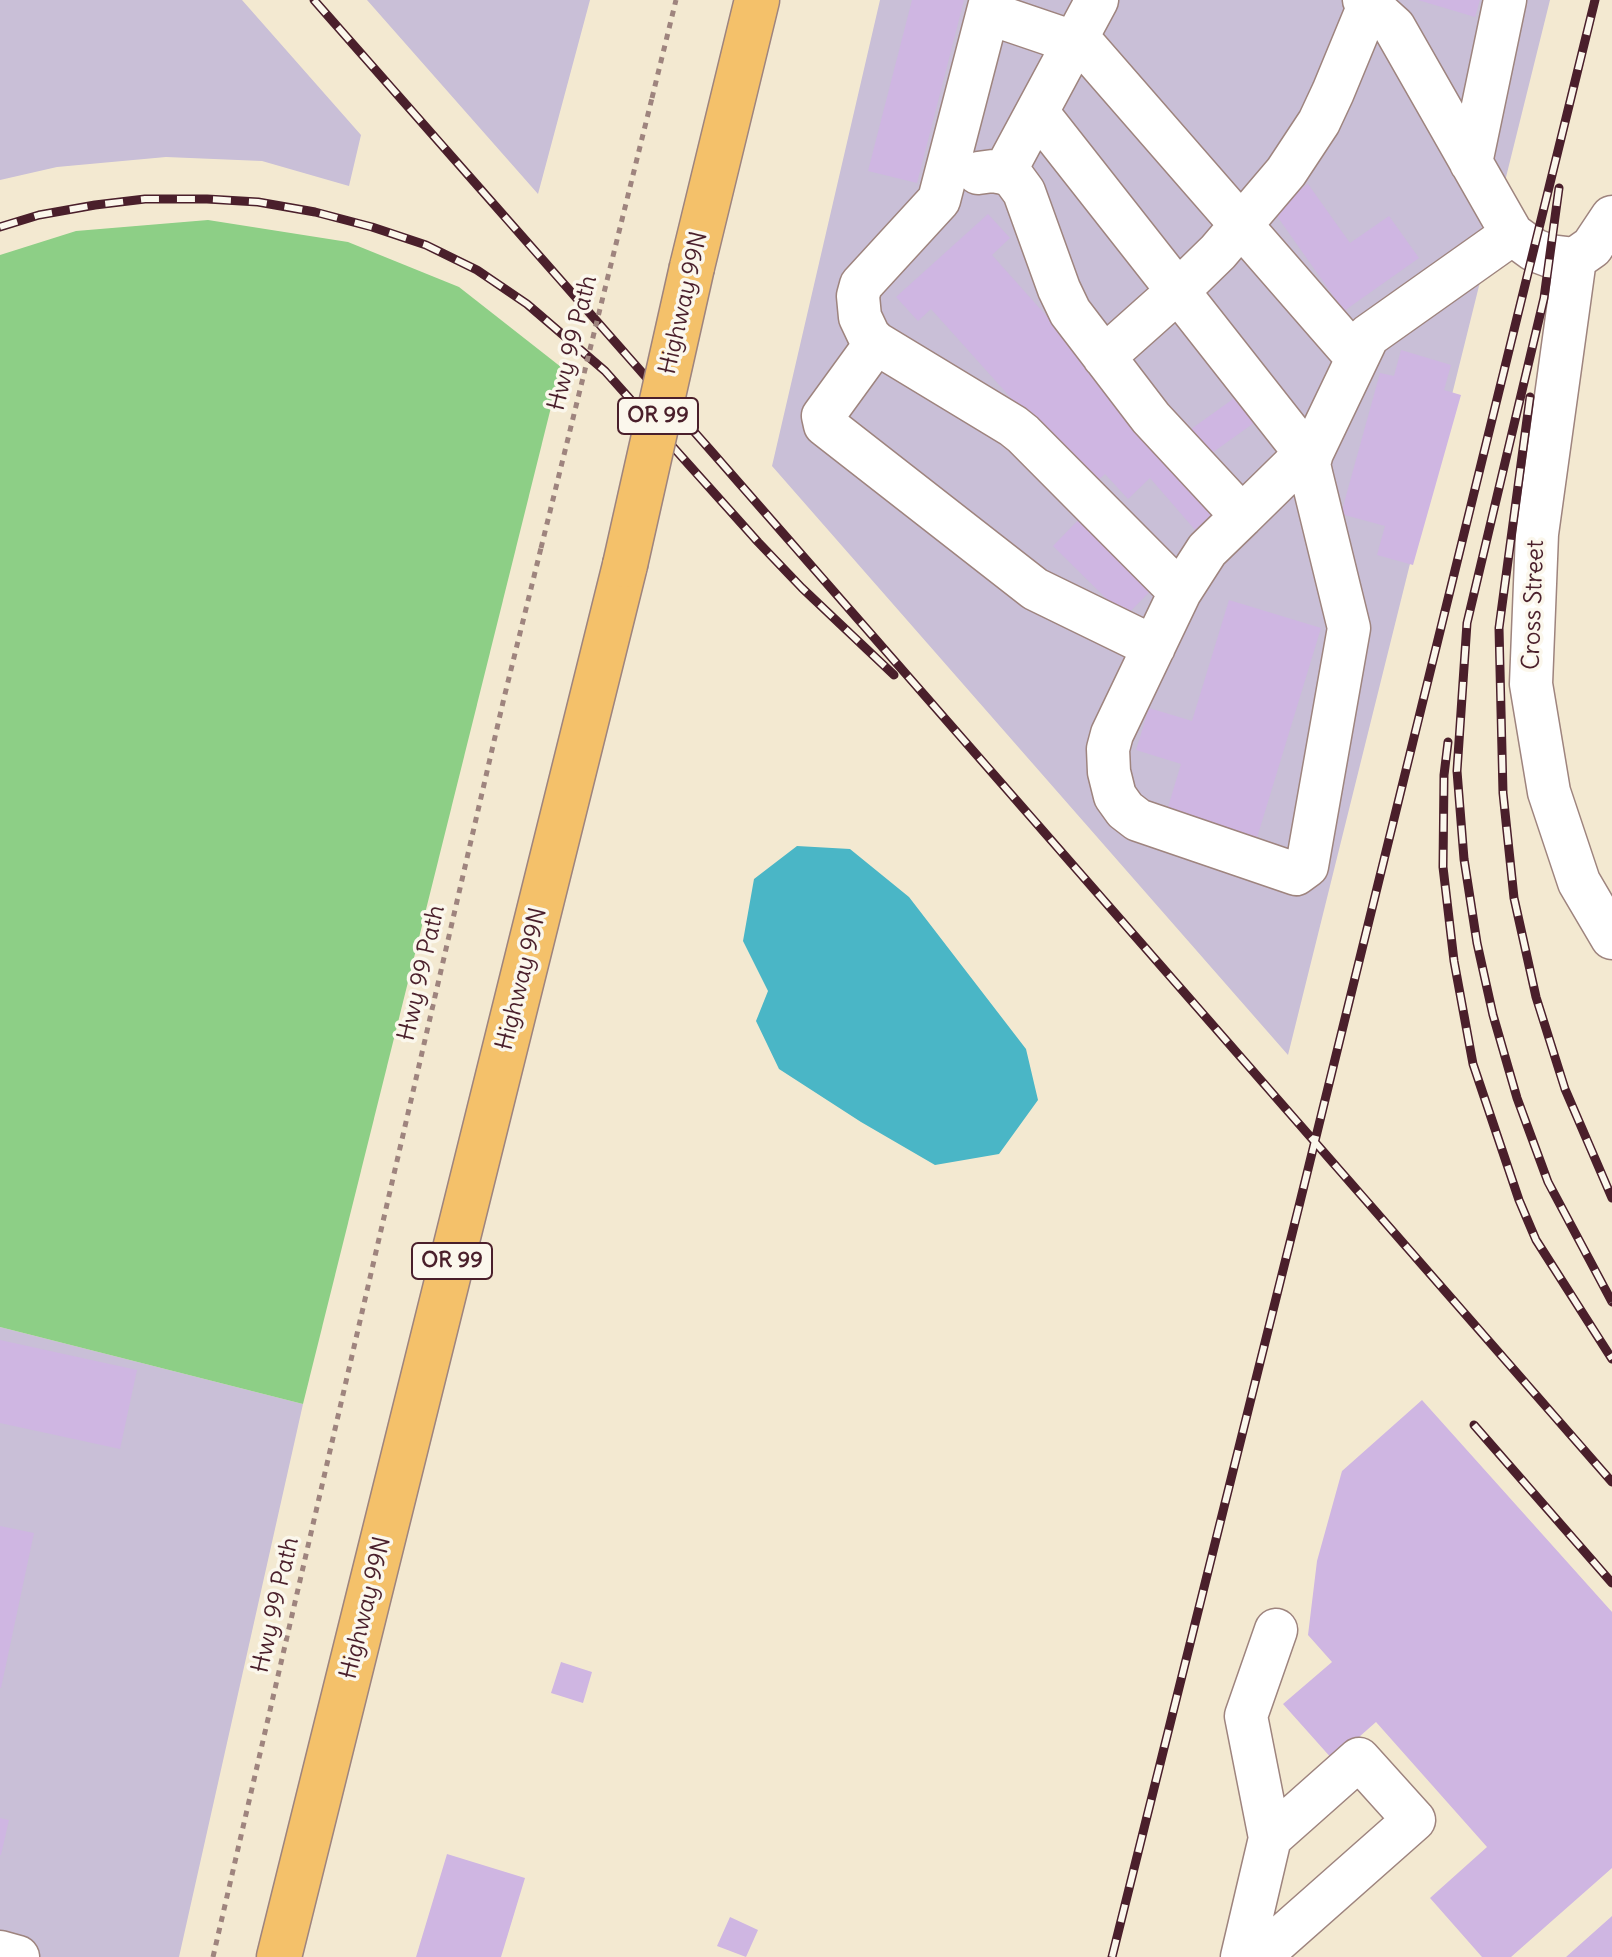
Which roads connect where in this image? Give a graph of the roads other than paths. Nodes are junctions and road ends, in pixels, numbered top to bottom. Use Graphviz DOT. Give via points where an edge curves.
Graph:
graph roads {
  1 [pos="757,0"];
  2 [pos="1097,0"];
  3 [pos="1505,0"];
  4 [pos="1368,1"];
  5 [pos="989,7"];
  6 [pos="1074,43"];
  7 [pos="1037,112"];
  8 [pos="1471,163"];
  9 [pos="1004,173"];
  10 [pos="939,200"];
  11 [pos="1242,226"];
  12 [pos="1512,234"];
  13 [pos="1598,243"];
  14 [pos="1178,291"];
  15 [pos="876,343"];
  16 [pos="1104,357"];
  17 [pos="1357,358"];
  18 [pos="1310,459"];
  19 [pos="1242,516"];
  20 [pos="1180,592"];
  21 [pos="1154,647"];
  22 [pos="1612,938"];
  23 [pos="1276,1630"];
  24 [pos="1270,1838"];
  25 [pos="0,1952"];
  26 [pos="18,1957"];
  27 [pos="279,1957"];
  28 [pos="1242,1957"];
  29 [pos="1259,1957"];
  1 -- 27 [label="main road, Highway 99N / OR 99, bridge" via="625,565"];
  2 -- 6 [label="street"];
  3 -- 8 [label="street"];
  4 -- 8 [label="street" via="1394,27"];
  4 -- 11 [label="street" via="1319,122"];
  5 -- 6 [label="street"];
  5 -- 10 [label="street"];
  6 -- 7 [label="street"];
  6 -- 11 [label="street" via="1091,51"];
  7 -- 9 [label="street"];
  7 -- 14 [label="street"];
  8 -- 12 [label="street"];
  9 -- 10 [label="street" via="965,178"];
  9 -- 16 [label="street" via="1024,192 1070,312"];
  10 -- 15 [label="street" via="861,285 860,317"];
  11 -- 14 [label="street"];
  11 -- 17 [label="street"];
  12 -- 13 [label="street" via="1550,256"];
  12 -- 17 [label="street" via="1368,336"];
  13 -- 22 [label="street, Cross Street" via="1537,534 1531,684 1549,792 1579,882"];
  14 -- 16 [label="street"];
  14 -- 18 [label="street"];
  15 -- 20 [label="street" via="1023,434"];
  15 -- 21 [label="street" via="823,416 825,425 1035,589"];
  16 -- 19 [label="street" via="1151,418"];
  17 -- 18 [label="street"];
  18 -- 19 [label="street" via="1295,464"];
  18 -- 21 [label="street" via="1349,628 1307,866 1296,874 1138,820 1115,796 1108,749"];
  19 -- 20 [label="street" via="1207,550"];
  20 -- 21 [label="street"];
  23 -- 24 [label="street" via="1246,1716"];
  24 -- 28 [label="street"];
  24 -- 29 [label="street" via="1359,1759 1414,1820"];
  25 -- 26 [label="street"];
}
